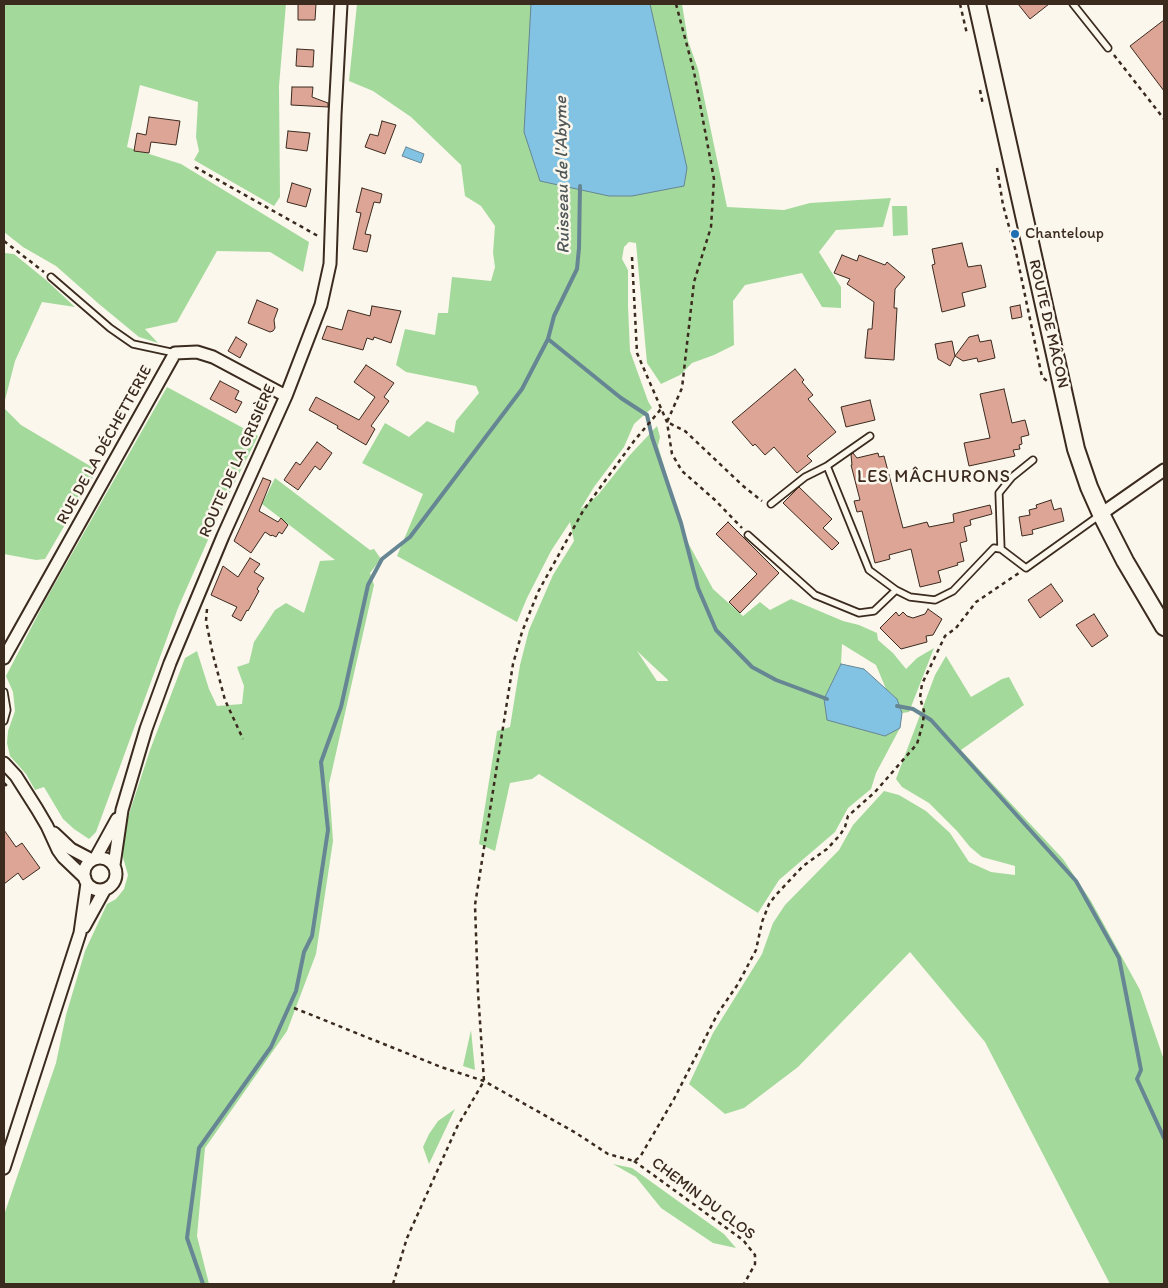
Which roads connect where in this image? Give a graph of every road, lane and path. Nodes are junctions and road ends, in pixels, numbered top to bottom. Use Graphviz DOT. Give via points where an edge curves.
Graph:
graph roads {
  1 [pos="341,4"];
  2 [pos="676,4"];
  3 [pos="977,4"];
  4 [pos="1073,4"];
  5 [pos="1108,48"];
  6 [pos="1164,119"];
  7 [pos="195,167"];
  8 [pos="4,241"];
  9 [pos="330,243"];
  10 [pos="632,257"];
  11 [pos="52,277"];
  12 [pos="175,353"];
  13 [pos="286,396"];
  14 [pos="661,409"];
  15 [pos="667,422"];
  16 [pos="870,436"];
  17 [pos="1033,460"];
  18 [pos="827,466"];
  19 [pos="1164,470"];
  20 [pos="771,504"];
  21 [pos="1101,514"];
  22 [pos="748,535"];
  23 [pos="1001,549"];
  24 [pos="1026,568"];
  25 [pos="200,587"];
  26 [pos="896,590"];
  27 [pos="1164,627"];
  28 [pos="4,658"];
  29 [pos="4,692"];
  30 [pos="4,721"];
  31 [pos="243,739"];
  32 [pos="4,763"];
  33 [pos="122,810"];
  34 [pos="47,826"];
  35 [pos="94,859"];
  36 [pos="114,865"];
  37 [pos="86,881"];
  38 [pos="105,890"];
  39 [pos="80,933"];
  40 [pos="294,1008"];
  41 [pos="484,1081"];
  42 [pos="634,1161"];
  43 [pos="4,1168"];
  44 [pos="393,1284"];
  45 [pos="744,1284"];
  1 -- 9 [label="street, ROUTE DE LA GRISIÈRE"];
  2 -- 15 [label="path" via="694,72 714,179 710,227 694,282 682,388"];
  3 -- 21 [label="street, ROUTE DE MÂCON" via="1076,449"];
  4 -- 5 [label="lane"];
  5 -- 6 [label="path"];
  7 -- 9 [label="path"];
  8 -- 11 [label="path"];
  9 -- 13 [label="street, ROUTE DE LA GRISIÈRE" via="330,264 321,305"];
  10 -- 14 [label="path" via="637,353"];
  11 -- 12 [label="lane" via="133,344"];
  12 -- 13 [label="street" via="197,352 213,357"];
  12 -- 28 [label="street, RUE DE LA DÉCHETTERIE"];
  13 -- 25 [label="street, ROUTE DE LA GRISIÈRE"];
  14 -- 15 [label="path"];
  14 -- 41 [label="path" via="582,511 538,592 513,664 475,905"];
  15 -- 20 [label="path" via="684,431 742,485"];
  15 -- 22 [label="path" via="672,454 682,471"];
  16 -- 18 [label="lane"];
  17 -- 23 [label="lane" via="1012,476 999,493"];
  18 -- 20 [label="lane" via="805,477"];
  18 -- 26 [label="lane" via="869,570"];
  19 -- 21 [label="street"];
  21 -- 24 [label="lane"];
  21 -- 27 [label="street, ROUTE DE MÂCON"];
  22 -- 26 [label="lane" via="815,595 860,613 874,611"];
  23 -- 24 [label="lane"];
  23 -- 26 [label="lane" via="994,548 953,591 935,600 910,597"];
  24 -- 42 [label="path" via="976,602 956,628 944,636 922,684 920,698 924,711 917,744 875,792 848,816 840,835 803,866 769,904 756,950 718,1012 674,1099 640,1157"];
  25 -- 31 [label="path" via="206,594 206,622 225,700"];
  25 -- 33 [label="street, ROUTE DE LA GRISIÈRE" via="146,729"];
  29 -- 30 [label="lane" via="7,710"];
  32 -- 34 [label="street" via="16,776"];
  33 -- 35 [label="street, ROUTE DE LA GRISIÈRE"];
  33 -- 36 [label="street, ROUTE DE LA GRISIÈRE"];
  34 -- 35 [label="street" via="71,849"];
  34 -- 37 [label="street" via="58,850"];
  35 -- 36 [label="street" via="106,859"];
  35 -- 37 [label="street, ROUTE DE LA GRISIÈRE" via="86,868"];
  36 -- 38 [label="street, ROUTE DE LA GRISIÈRE" via="116,876"];
  37 -- 38 [label="street" via="95,889"];
  37 -- 39 [label="street, ROUTE DE LA GRISIÈRE"];
  38 -- 39 [label="street, ROUTE DE LA GRISIÈRE"];
  39 -- 43 [label="street, ROUTE DE LA GRISIÈRE"];
  40 -- 41 [label="path"];
  41 -- 42 [label="path" via="608,1154"];
  41 -- 44 [label="path" via="453,1136 408,1238"];
  42 -- 45 [label="path, CHEMIN DU CLOS" via="743,1240 755,1254 756,1264"];
}
